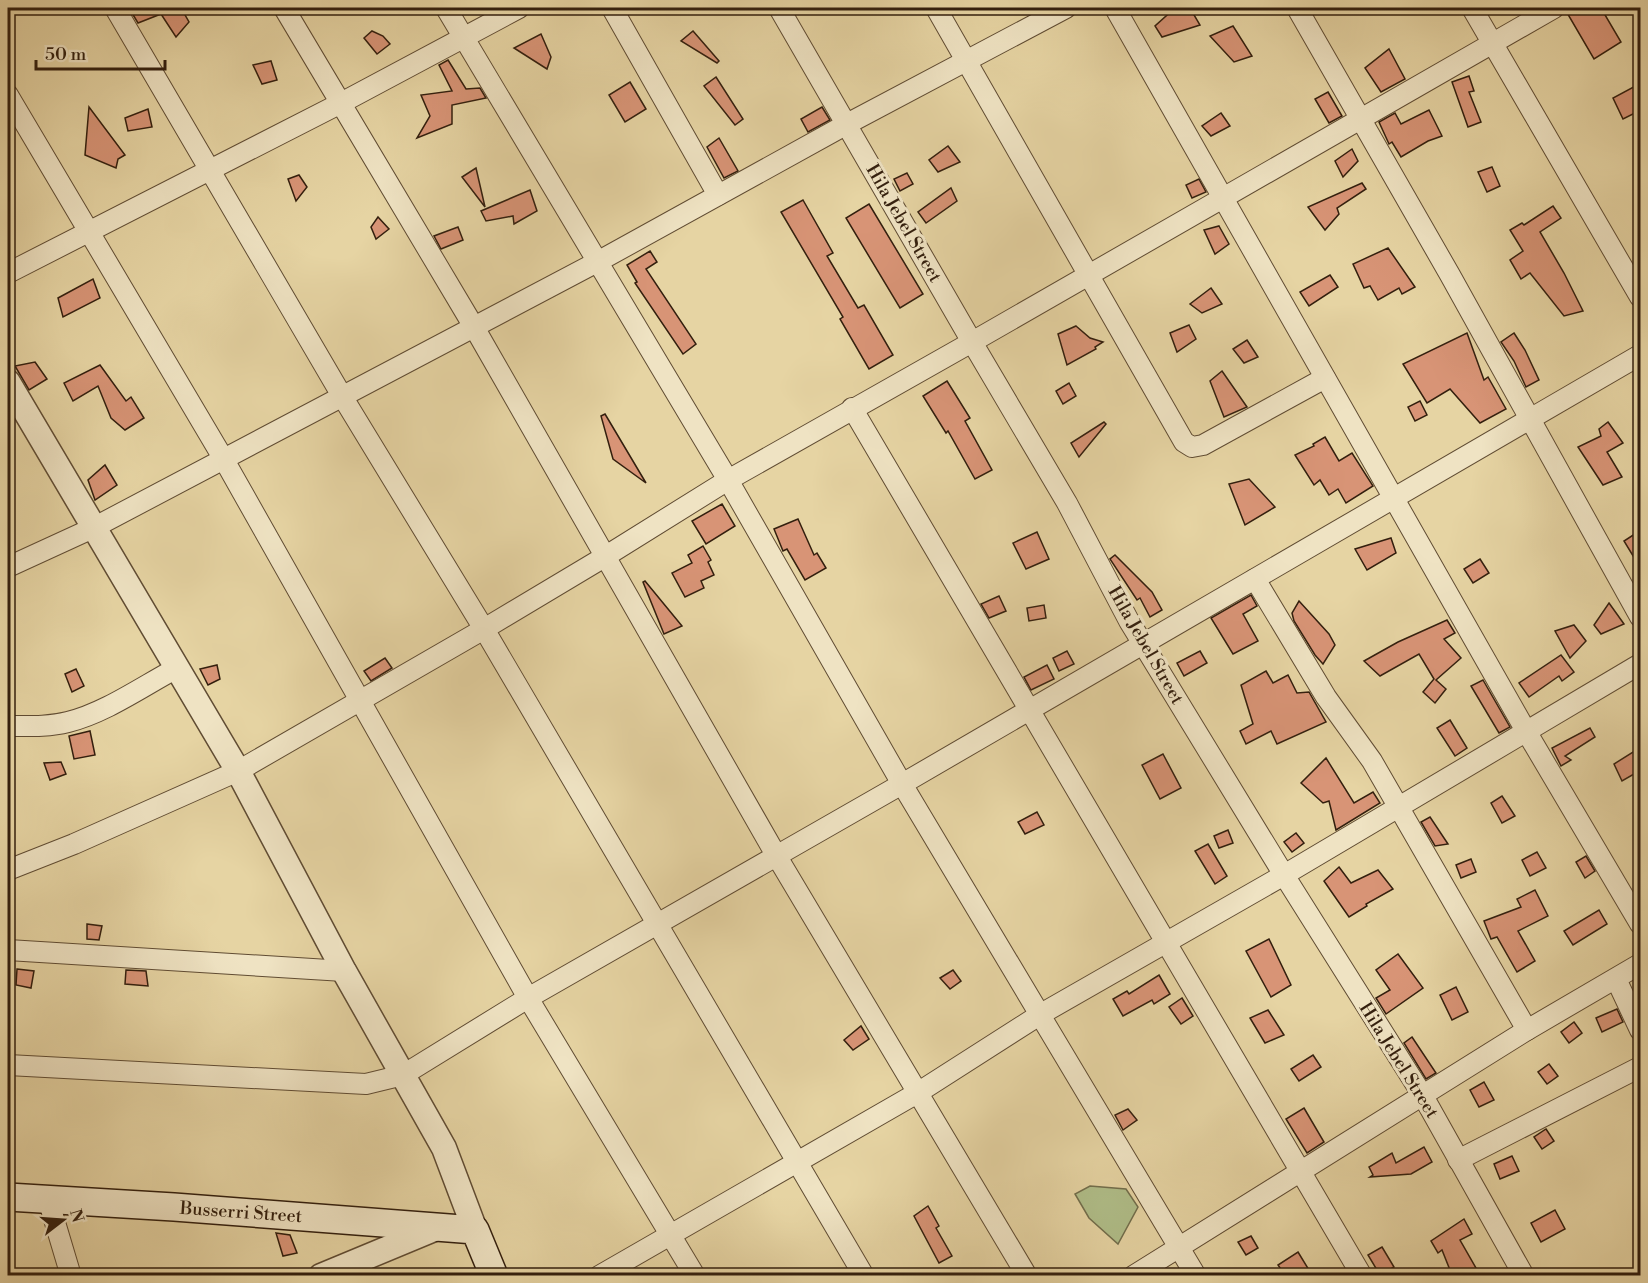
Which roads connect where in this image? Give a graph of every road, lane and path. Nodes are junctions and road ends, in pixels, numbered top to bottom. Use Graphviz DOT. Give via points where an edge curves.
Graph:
graph roads {
  1 [pos="115,8"];
  2 [pos="284,8"];
  3 [pos="446,8"];
  4 [pos="519,8"];
  5 [pos="612,8"];
  6 [pos="779,8"];
  7 [pos="936,8"];
  8 [pos="1066,8"];
  9 [pos="1114,8"];
  10 [pos="1297,8"];
  11 [pos="1472,8"];
  12 [pos="1554,8"];
  13 [pos="464,37"];
  14 [pos="1492,43"];
  15 [pos="967,60"];
  16 [pos="8,95"];
  17 [pos="341,103"];
  18 [pos="1359,119"];
  19 [pos="847,124"];
  20 [pos="210,170"];
  21 [pos="718,195"];
  22 [pos="1222,197"];
  23 [pos="88,231"];
  24 [pos="598,261"];
  25 [pos="8,273"];
  26 [pos="1089,274"];
  27 [pos="1641,297"];
  28 [pos="474,327"];
  29 [pos="972,342"];
  30 [pos="1641,355"];
  31 [pos="1325,378"];
  32 [pos="8,382"];
  33 [pos="342,396"];
  34 [pos="852,408"];
  35 [pos="1529,419"];
  36 [pos="223,458"];
  37 [pos="728,480"];
  38 [pos="1393,499"];
  39 [pos="93,528"];
  40 [pos="606,556"];
  41 [pos="8,567"];
  42 [pos="1255,579"];
  43 [pos="1641,617"];
  44 [pos="484,629"];
  45 [pos="1144,644"];
  46 [pos="1641,664"];
  47 [pos="177,668"];
  48 [pos="359,700"];
  49 [pos="1029,710"];
  50 [pos="8,726"];
  51 [pos="1526,731"];
  52 [pos="238,771"];
  53 [pos="902,784"];
  54 [pos="1398,806"];
  55 [pos="776,855"];
  56 [pos="8,870"];
  57 [pos="1284,875"];
  58 [pos="658,924"];
  59 [pos="1641,924"];
  60 [pos="1165,943"];
  61 [pos="8,950"];
  62 [pos="1641,964"];
  63 [pos="344,971"];
  64 [pos="1616,980"];
  65 [pos="528,998"];
  66 [pos="1041,1014"];
  67 [pos="1527,1030"];
  68 [pos="1641,1030"];
  69 [pos="8,1065"];
  70 [pos="1641,1067"];
  71 [pos="403,1075"];
  72 [pos="919,1092"];
  73 [pos="1423,1096"];
  74 [pos="1458,1160"];
  75 [pos="799,1162"];
  76 [pos="1302,1172"];
  77 [pos="8,1197"];
  78 [pos="48,1200"];
  79 [pos="439,1227"];
  80 [pos="474,1230"];
  81 [pos="670,1234"];
  82 [pos="1179,1247"];
  83 [pos="71,1275"];
  84 [pos="321,1275"];
  85 [pos="494,1275"];
  86 [pos="599,1275"];
  87 [pos="695,1275"];
  88 [pos="864,1275"];
  89 [pos="1027,1275"];
  90 [pos="1133,1275"];
  91 [pos="1196,1275"];
  92 [pos="1362,1275"];
  93 [pos="1524,1275"];
  1 -- 20 [label="street"];
  2 -- 17 [label="street"];
  3 -- 13 [label="street"];
  4 -- 13 [label="street"];
  5 -- 21 [label="street"];
  6 -- 19 [label="street, Hila Jebel Street"];
  7 -- 15 [label="street"];
  8 -- 15 [label="street"];
  9 -- 22 [label="street"];
  10 -- 18 [label="street"];
  11 -- 14 [label="street"];
  12 -- 14 [label="street"];
  13 -- 17 [label="street"];
  13 -- 24 [label="street"];
  14 -- 18 [label="street"];
  14 -- 27 [label="street"];
  15 -- 19 [label="street"];
  15 -- 26 [label="street"];
  16 -- 23 [label="street"];
  17 -- 20 [label="street"];
  17 -- 28 [label="street"];
  18 -- 22 [label="street"];
  18 -- 35 [label="street"];
  19 -- 21 [label="street"];
  19 -- 29 [label="street, Hila Jebel Street"];
  20 -- 23 [label="street"];
  20 -- 33 [label="street"];
  21 -- 24 [label="street"];
  22 -- 26 [label="street"];
  22 -- 31 [label="street"];
  23 -- 25 [label="street"];
  23 -- 36 [label="street"];
  24 -- 28 [label="street"];
  24 -- 37 [label="street"];
  26 -- 29 [label="street"];
  26 -- 31 [label="street" via="1184,442 1192,447 1203,445"];
  28 -- 33 [label="street"];
  28 -- 40 [label="street"];
  29 -- 34 [label="street"];
  29 -- 45 [label="street, Hila Jebel Street"];
  30 -- 35 [label="street"];
  31 -- 38 [label="street"];
  32 -- 39 [label="street"];
  33 -- 36 [label="street"];
  33 -- 44 [label="street"];
  34 -- 37 [label="street"];
  34 -- 49 [label="street"];
  35 -- 38 [label="street"];
  35 -- 43 [label="street"];
  36 -- 39 [label="street"];
  36 -- 48 [label="street"];
  37 -- 40 [label="street"];
  37 -- 53 [label="street"];
  38 -- 42 [label="street"];
  38 -- 51 [label="street"];
  39 -- 41 [label="street"];
  39 -- 47 [label="street"];
  40 -- 44 [label="street"];
  40 -- 55 [label="street"];
  42 -- 45 [label="street"];
  42 -- 54 [label="street" via="1326,698"];
  44 -- 48 [label="street"];
  44 -- 58 [label="street"];
  45 -- 49 [label="street"];
  45 -- 57 [label="street, Hila Jebel Street"];
  46 -- 51 [label="street"];
  47 -- 50 [label="street" via="68,722"];
  47 -- 52 [label="street"];
  48 -- 52 [label="street"];
  48 -- 65 [label="street"];
  49 -- 53 [label="street"];
  49 -- 60 [label="street"];
  51 -- 54 [label="street"];
  51 -- 59 [label="street"];
  52 -- 56 [label="street"];
  52 -- 63 [label="street"];
  53 -- 55 [label="street"];
  53 -- 66 [label="street"];
  54 -- 57 [label="street"];
  54 -- 67 [label="street"];
  55 -- 58 [label="street"];
  55 -- 72 [label="street"];
  57 -- 60 [label="street"];
  57 -- 73 [label="street, Hila Jebel Street"];
  58 -- 65 [label="street"];
  58 -- 75 [label="street"];
  60 -- 66 [label="street"];
  60 -- 76 [label="street"];
  61 -- 63 [label="street"];
  62 -- 64 [label="street"];
  63 -- 71 [label="street"];
  64 -- 67 [label="street"];
  64 -- 68 [label="street"];
  65 -- 71 [label="street"];
  65 -- 81 [label="street"];
  66 -- 72 [label="street"];
  66 -- 82 [label="street"];
  67 -- 73 [label="street"];
  69 -- 71 [label="street" via="366,1084"];
  70 -- 74 [label="street"];
  71 -- 80 [label="street" via="444,1148"];
  72 -- 75 [label="street"];
  72 -- 89 [label="street"];
  73 -- 74 [label="street, Hila Jebel Street"];
  73 -- 76 [label="street"];
  74 -- 93 [label="street, Hila Jebel Street"];
  75 -- 81 [label="street"];
  75 -- 88 [label="street"];
  76 -- 82 [label="street"];
  76 -- 92 [label="street"];
  77 -- 78 [label="main road, Busserri Street"];
  78 -- 79 [label="main road, Busserri Street"];
  78 -- 83 [label="street"];
  79 -- 80 [label="main road, Busserri Street"];
  79 -- 84 [label="street"];
  80 -- 85 [label="main road"];
  81 -- 86 [label="street"];
  81 -- 87 [label="street"];
  82 -- 90 [label="street"];
  82 -- 91 [label="street"];
}
